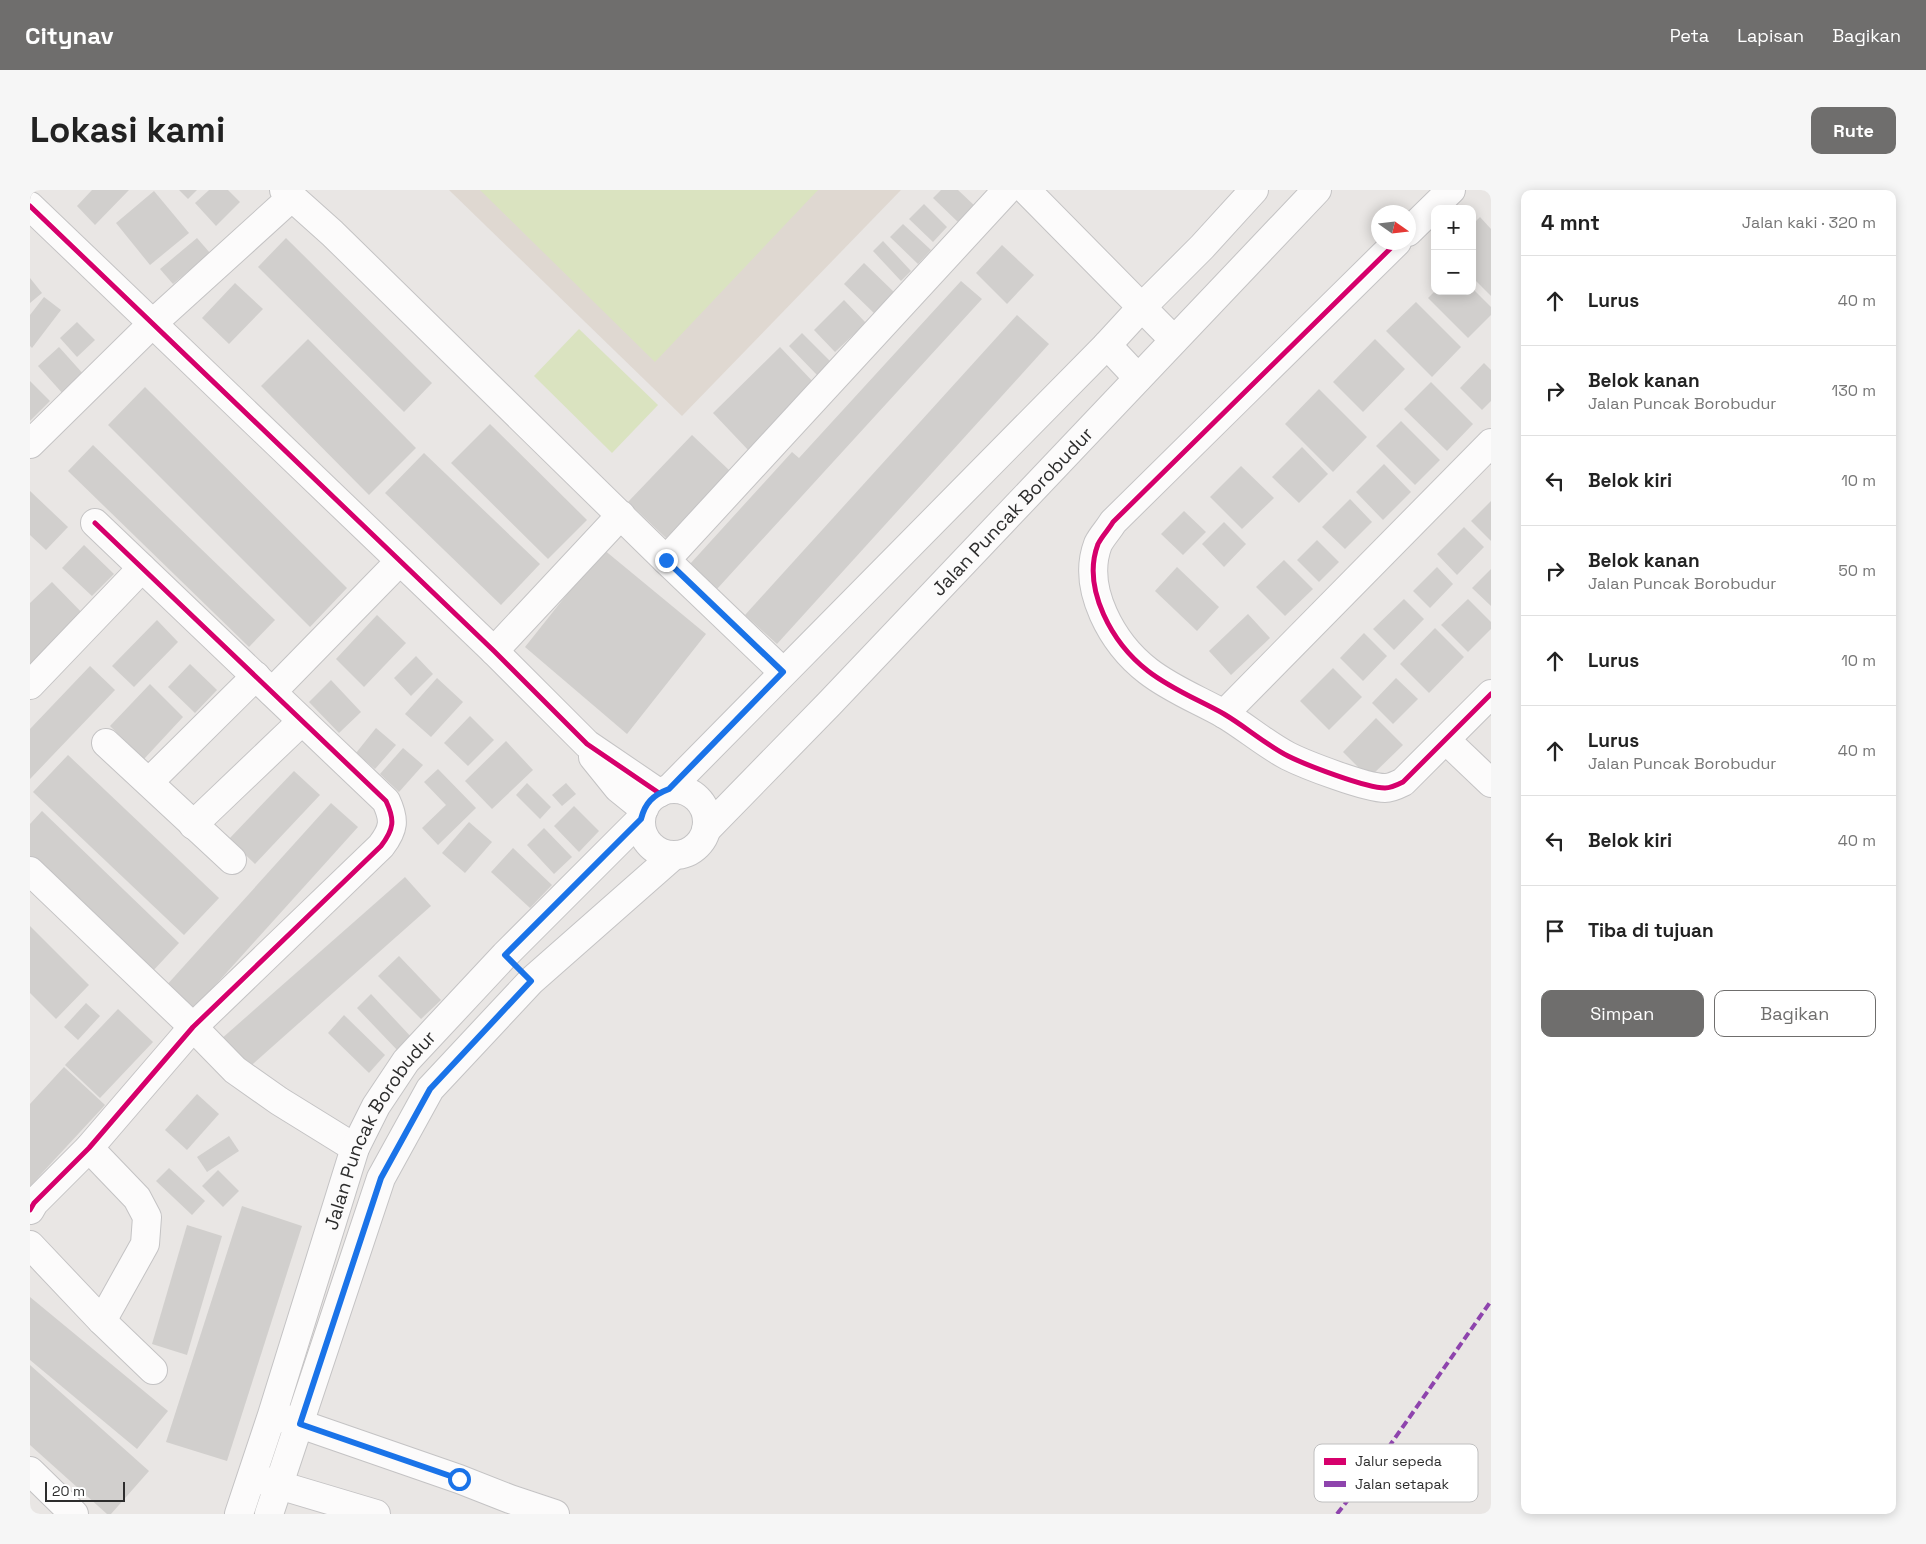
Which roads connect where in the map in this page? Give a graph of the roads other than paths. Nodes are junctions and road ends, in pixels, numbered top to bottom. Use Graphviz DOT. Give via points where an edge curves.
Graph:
graph roads {
  1 [pos="1007,190"];
  2 [pos="1026,190"];
  3 [pos="1254,190"];
  4 [pos="1317,190"];
  5 [pos="1451,190"];
  6 [pos="288,193"];
  7 [pos="30,206"];
  8 [pos="1416,224"];
  9 [pos="1389,250"];
  10 [pos="1141,308"];
  11 [pos="152,324"];
  12 [pos="1174,340"];
  13 [pos="1107,345"];
  14 [pos="1138,378"];
  15 [pos="1491,442"];
  16 [pos="30,444"];
  17 [pos="621,515"];
  18 [pos="95,523"];
  19 [pos="666,560"];
  20 [pos="400,561"];
  21 [pos="142,568"];
  22 [pos="494,650"];
  23 [pos="783,672"];
  24 [pos="264,684"];
  25 [pos="30,685"];
  26 [pos="1491,694"];
  27 [pos="1224,714"];
  28 [pos="302,721"];
  29 [pos="1446,740"];
  30 [pos="106,743"];
  31 [pos="148,782"];
  32 [pos="1491,783"];
  33 [pos="653,802"];
  34 [pos="193,825"];
  35 [pos="706,830"];
  36 [pos="673,856"];
  37 [pos="232,860"];
  38 [pos="30,871"];
  39 [pos="505,955"];
  40 [pos="531,981"];
  41 [pos="193,1027"];
  42 [pos="89,1148"];
  43 [pos="355,1148"];
  44 [pos="30,1210"];
  45 [pos="30,1245"];
  46 [pos="102,1321"];
  47 [pos="153,1370"];
  48 [pos="272,1415"];
  49 [pos="300,1424"];
  50 [pos="30,1471"];
  51 [pos="251,1476"];
  52 [pos="278,1486"];
  53 [pos="507,1507"];
  54 [pos="74,1514"];
  55 [pos="239,1514"];
  56 [pos="269,1514"];
  57 [pos="376,1514"];
  58 [pos="555,1514"];
  1 -- 19 [label="street"];
  2 -- 10 [label="street"];
  3 -- 10 [label="street, Jalan Puncak Borobudur"];
  4 -- 12 [label="street, Jalan Puncak Borobudur"];
  5 -- 8 [label="street"];
  6 -- 11 [label="street"];
  6 -- 17 [label="street"];
  7 -- 11 [label="street"];
  9 -- 27 [label="street" via="1113,522 1098,544 1095,588 1114,636 1147,671"];
  10 -- 12 [label="street"];
  10 -- 13 [label="street, Jalan Puncak Borobudur"];
  11 -- 16 [label="street"];
  11 -- 20 [label="street"];
  12 -- 14 [label="street, Jalan Puncak Borobudur"];
  13 -- 14 [label="street"];
  13 -- 23 [label="street, Jalan Puncak Borobudur"];
  14 -- 35 [label="street, Jalan Puncak Borobudur"];
  15 -- 27 [label="street"];
  17 -- 19 [label="street"];
  17 -- 22 [label="street"];
  18 -- 21 [label="street"];
  19 -- 23 [label="street"];
  20 -- 22 [label="street"];
  20 -- 24 [label="street"];
  21 -- 24 [label="street"];
  21 -- 25 [label="street"];
  22 -- 33 [label="street" via="587,744"];
  23 -- 33 [label="street, Jalan Puncak Borobudur"];
  24 -- 28 [label="street"];
  24 -- 31 [label="street"];
  26 -- 29 [label="street"];
  27 -- 29 [label="street" via="1288,756 1359,782 1386,788 1403,782"];
  28 -- 34 [label="street"];
  28 -- 41 [label="street" via="386,801 392,817 391,830 381,846"];
  29 -- 32 [label="street"];
  30 -- 31 [label="street"];
  31 -- 34 [label="street"];
  33 -- 35 [label="street" via="680,789 690,793 704,809"];
  33 -- 36 [label="street" via="641,830 649,844 662,854"];
  33 -- 39 [label="street, Jalan Puncak Borobudur"];
  34 -- 37 [label="street"];
  35 -- 36 [label="street" via="694,849"];
  36 -- 40 [label="street, Jalan Puncak Borobudur"];
  38 -- 41 [label="street"];
  39 -- 40 [label="street"];
  39 -- 43 [label="street, Jalan Puncak Borobudur" via="406,1061 376,1106"];
  40 -- 49 [label="street, Jalan Puncak Borobudur" via="430,1089 381,1178"];
  41 -- 42 [label="street"];
  41 -- 43 [label="street" via="235,1070"];
  42 -- 44 [label="street"];
  42 -- 46 [label="street" via="137,1198 147,1217 145,1244"];
  43 -- 48 [label="street, Jalan Puncak Borobudur"];
  45 -- 46 [label="street"];
  46 -- 47 [label="street"];
  48 -- 49 [label="street"];
  48 -- 51 [label="street, Jalan Puncak Borobudur"];
  49 -- 52 [label="street, Jalan Puncak Borobudur"];
  49 -- 53 [label="street" via="459,1479"];
  50 -- 54 [label="street"];
  51 -- 52 [label="street"];
  51 -- 55 [label="street, Jalan Puncak Borobudur"];
  52 -- 56 [label="street, Jalan Puncak Borobudur"];
  52 -- 57 [label="street"];
  53 -- 58 [label="street"];
}
